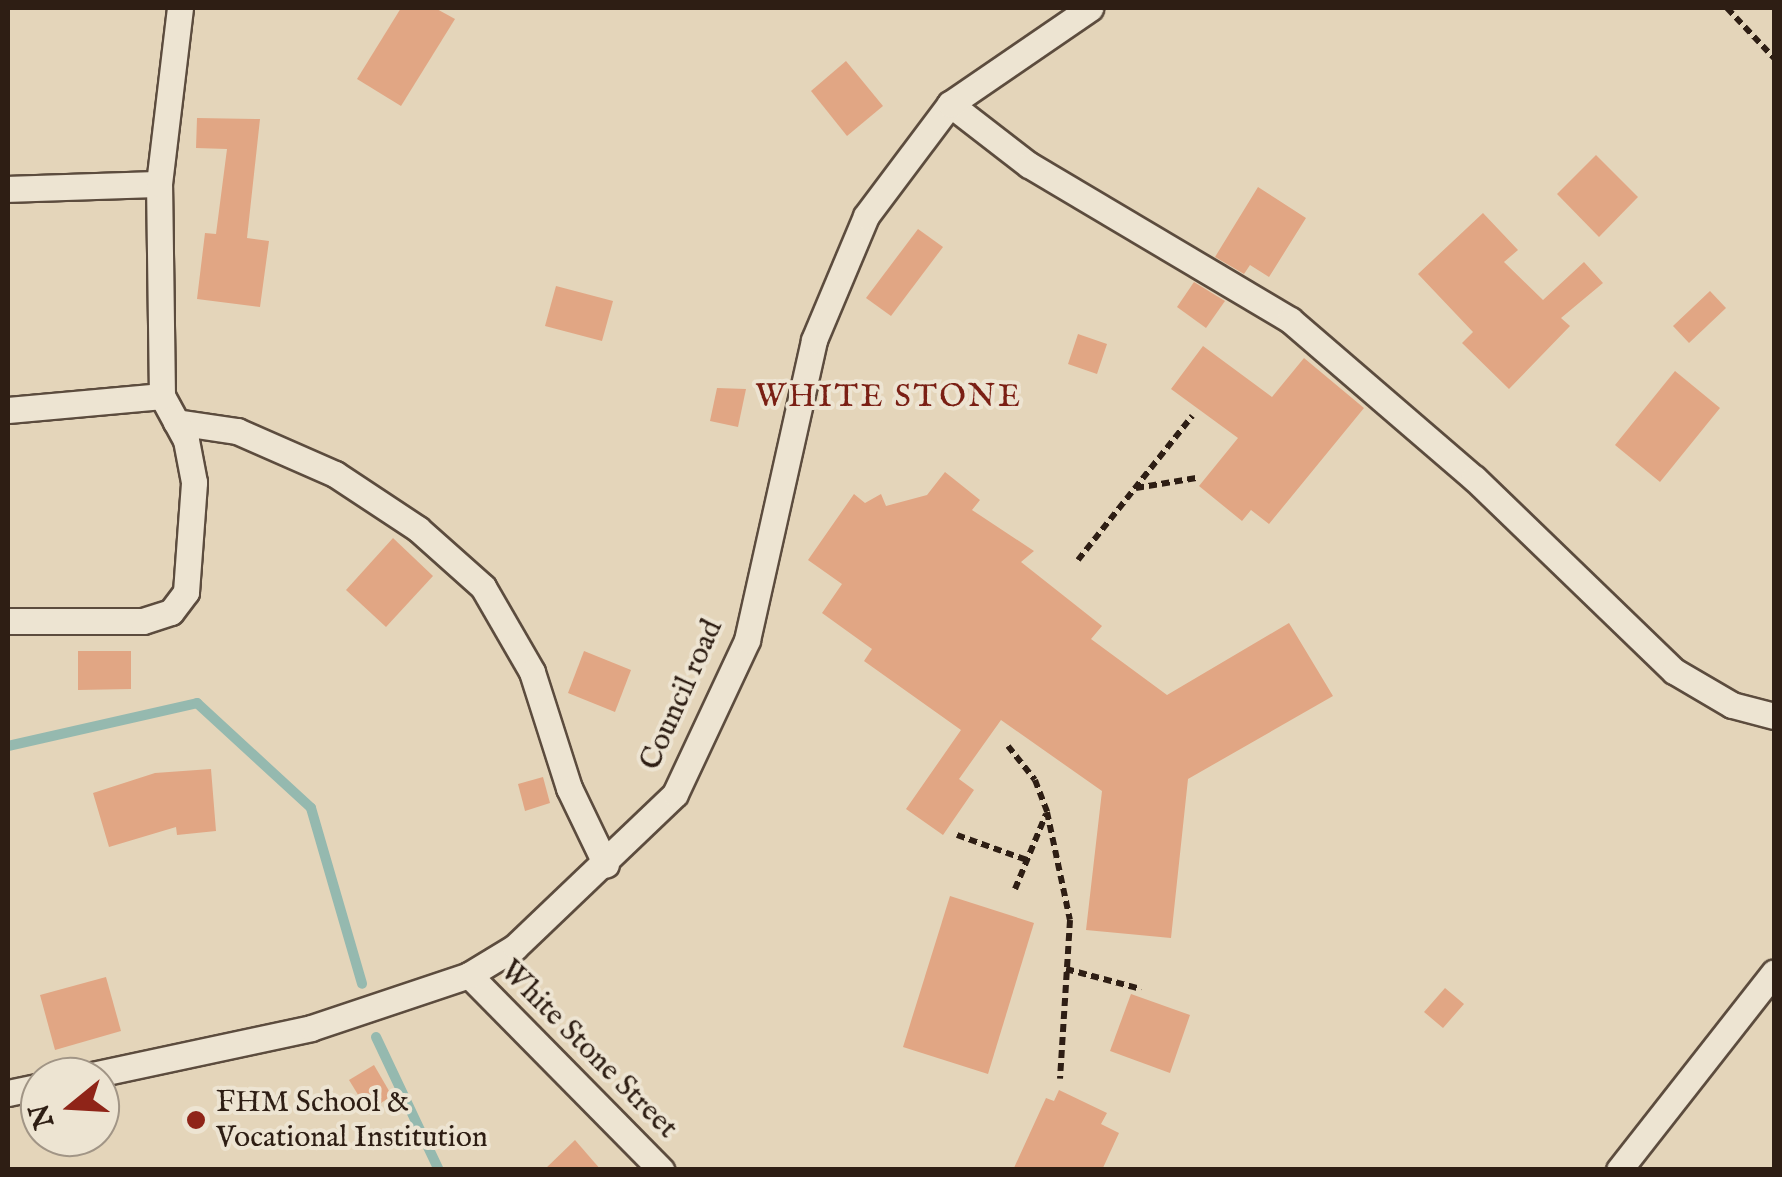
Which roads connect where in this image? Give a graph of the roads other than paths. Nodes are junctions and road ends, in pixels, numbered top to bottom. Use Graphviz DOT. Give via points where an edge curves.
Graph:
graph roads {
  1 [pos="180,8"];
  2 [pos="1090,8"];
  3 [pos="950,104"];
  4 [pos="159,184"];
  5 [pos="8,188"];
  6 [pos="162,396"];
  7 [pos="8,410"];
  8 [pos="176,422"];
  9 [pos="8,620"];
  10 [pos="1774,716"];
  11 [pos="606,865"];
  12 [pos="1774,972"];
  13 [pos="469,975"];
  14 [pos="120,1069"];
  15 [pos="661,1170"];
  16 [pos="1619,1170"];
  1 -- 4 [label="street"];
  2 -- 3 [label="street, Council road"];
  3 -- 10 [label="street" via="1045,176 1290,320 1474,478 1674,670 1732,705"];
  3 -- 11 [label="street, Council road" via="866,216 814,340 747,640 675,794"];
  4 -- 5 [label="street"];
  4 -- 6 [label="street"];
  6 -- 7 [label="street"];
  6 -- 8 [label="street"];
  8 -- 9 [label="street" via="194,482 186,592 171,612 143,620"];
  8 -- 11 [label="street" via="237,431 335,474 418,529 483,588 532,672 569,788"];
  11 -- 13 [label="street, Council road" via="516,946"];
  12 -- 16 [label="street"];
  13 -- 14 [label="street, Council road" via="312,1028"];
  13 -- 15 [label="street, White Stone Street"];
}
